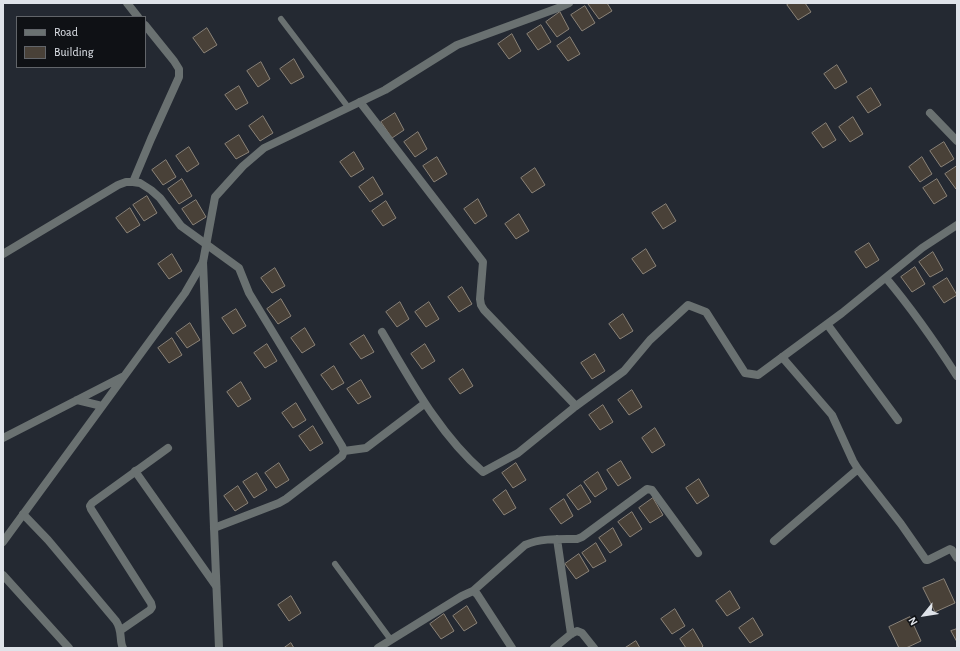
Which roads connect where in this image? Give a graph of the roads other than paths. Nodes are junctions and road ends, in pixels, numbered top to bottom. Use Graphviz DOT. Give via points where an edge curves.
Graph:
graph roads {
  1 [pos="127,3"];
  2 [pos="569,3"];
  3 [pos="137,16"];
  4 [pos="281,19"];
  5 [pos="146,26"];
  6 [pos="360,102"];
  7 [pos="348,107"];
  8 [pos="930,113"];
  9 [pos="957,141"];
  10 [pos="133,182"];
  11 [pos="957,225"];
  12 [pos="206,243"];
  13 [pos="3,254"];
  14 [pos="203,262"];
  15 [pos="886,278"];
  16 [pos="827,324"];
  17 [pos="382,332"];
  18 [pos="782,357"];
  19 [pos="125,375"];
  20 [pos="957,376"];
  21 [pos="78,400"];
  22 [pos="424,404"];
  23 [pos="102,406"];
  24 [pos="576,406"];
  25 [pos="898,420"];
  26 [pos="3,438"];
  27 [pos="168,448"];
  28 [pos="344,451"];
  29 [pos="858,469"];
  30 [pos="135,471"];
  31 [pos="23,514"];
  32 [pos="214,528"];
  33 [pos="558,539"];
  34 [pos="774,541"];
  35 [pos="3,542"];
  36 [pos="698,553"];
  37 [pos="957,558"];
  38 [pos="335,564"];
  39 [pos="3,575"];
  40 [pos="216,586"];
  41 [pos="473,591"];
  42 [pos="121,630"];
  43 [pos="571,634"];
  44 [pos="391,640"];
  45 [pos="121,647"];
  46 [pos="70,648"];
  47 [pos="219,648"];
  48 [pos="378,648"];
  49 [pos="512,648"];
  50 [pos="554,648"];
  51 [pos="594,648"];
  1 -- 3 [label="street"];
  2 -- 6 [label="street" via="457,45 385,90"];
  4 -- 7 [label="lane"];
  5 -- 10 [label="street" via="174,61 179,69 179,77"];
  6 -- 7 [label="street"];
  6 -- 24 [label="street" via="483,262 480,299 484,310"];
  7 -- 12 [label="street" via="264,148 243,166 215,197"];
  8 -- 9 [label="street"];
  10 -- 12 [label="street" via="151,190 178,222"];
  10 -- 13 [label="street" via="118,185"];
  11 -- 15 [label="street" via="922,248"];
  12 -- 14 [label="street"];
  12 -- 28 [label="street" via="239,268 249,293"];
  14 -- 19 [label="street" via="185,293"];
  14 -- 32 [label="street"];
  15 -- 16 [label="street"];
  15 -- 20 [label="street" via="928,332"];
  16 -- 18 [label="street"];
  16 -- 25 [label="street"];
  17 -- 22 [label="street"];
  18 -- 24 [label="street" via="758,374 745,373 706,312 688,305 650,340 624,371"];
  18 -- 29 [label="street" via="832,415"];
  19 -- 21 [label="street"];
  19 -- 23 [label="street"];
  21 -- 23 [label="street"];
  21 -- 26 [label="street"];
  22 -- 24 [label="street" via="469,460 484,472 518,453"];
  22 -- 28 [label="street" via="366,448"];
  23 -- 31 [label="street"];
  27 -- 30 [label="street"];
  28 -- 32 [label="street" via="342,456 286,499"];
  29 -- 34 [label="street"];
  29 -- 37 [label="street" via="926,560 950,549"];
  30 -- 40 [label="street"];
  30 -- 42 [label="street" via="90,506 152,607"];
  31 -- 35 [label="street"];
  31 -- 42 [label="street" via="78,574"];
  32 -- 40 [label="street"];
  33 -- 36 [label="street" via="582,537 647,489 652,490"];
  33 -- 41 [label="street" via="534,541 525,545"];
  33 -- 43 [label="street"];
  38 -- 44 [label="lane"];
  39 -- 46 [label="street"];
  40 -- 47 [label="street"];
  41 -- 44 [label="street"];
  41 -- 49 [label="street"];
  42 -- 45 [label="street"];
  43 -- 50 [label="street"];
  43 -- 51 [label="street" via="577,631 582,633"];
  44 -- 48 [label="street"];
}
